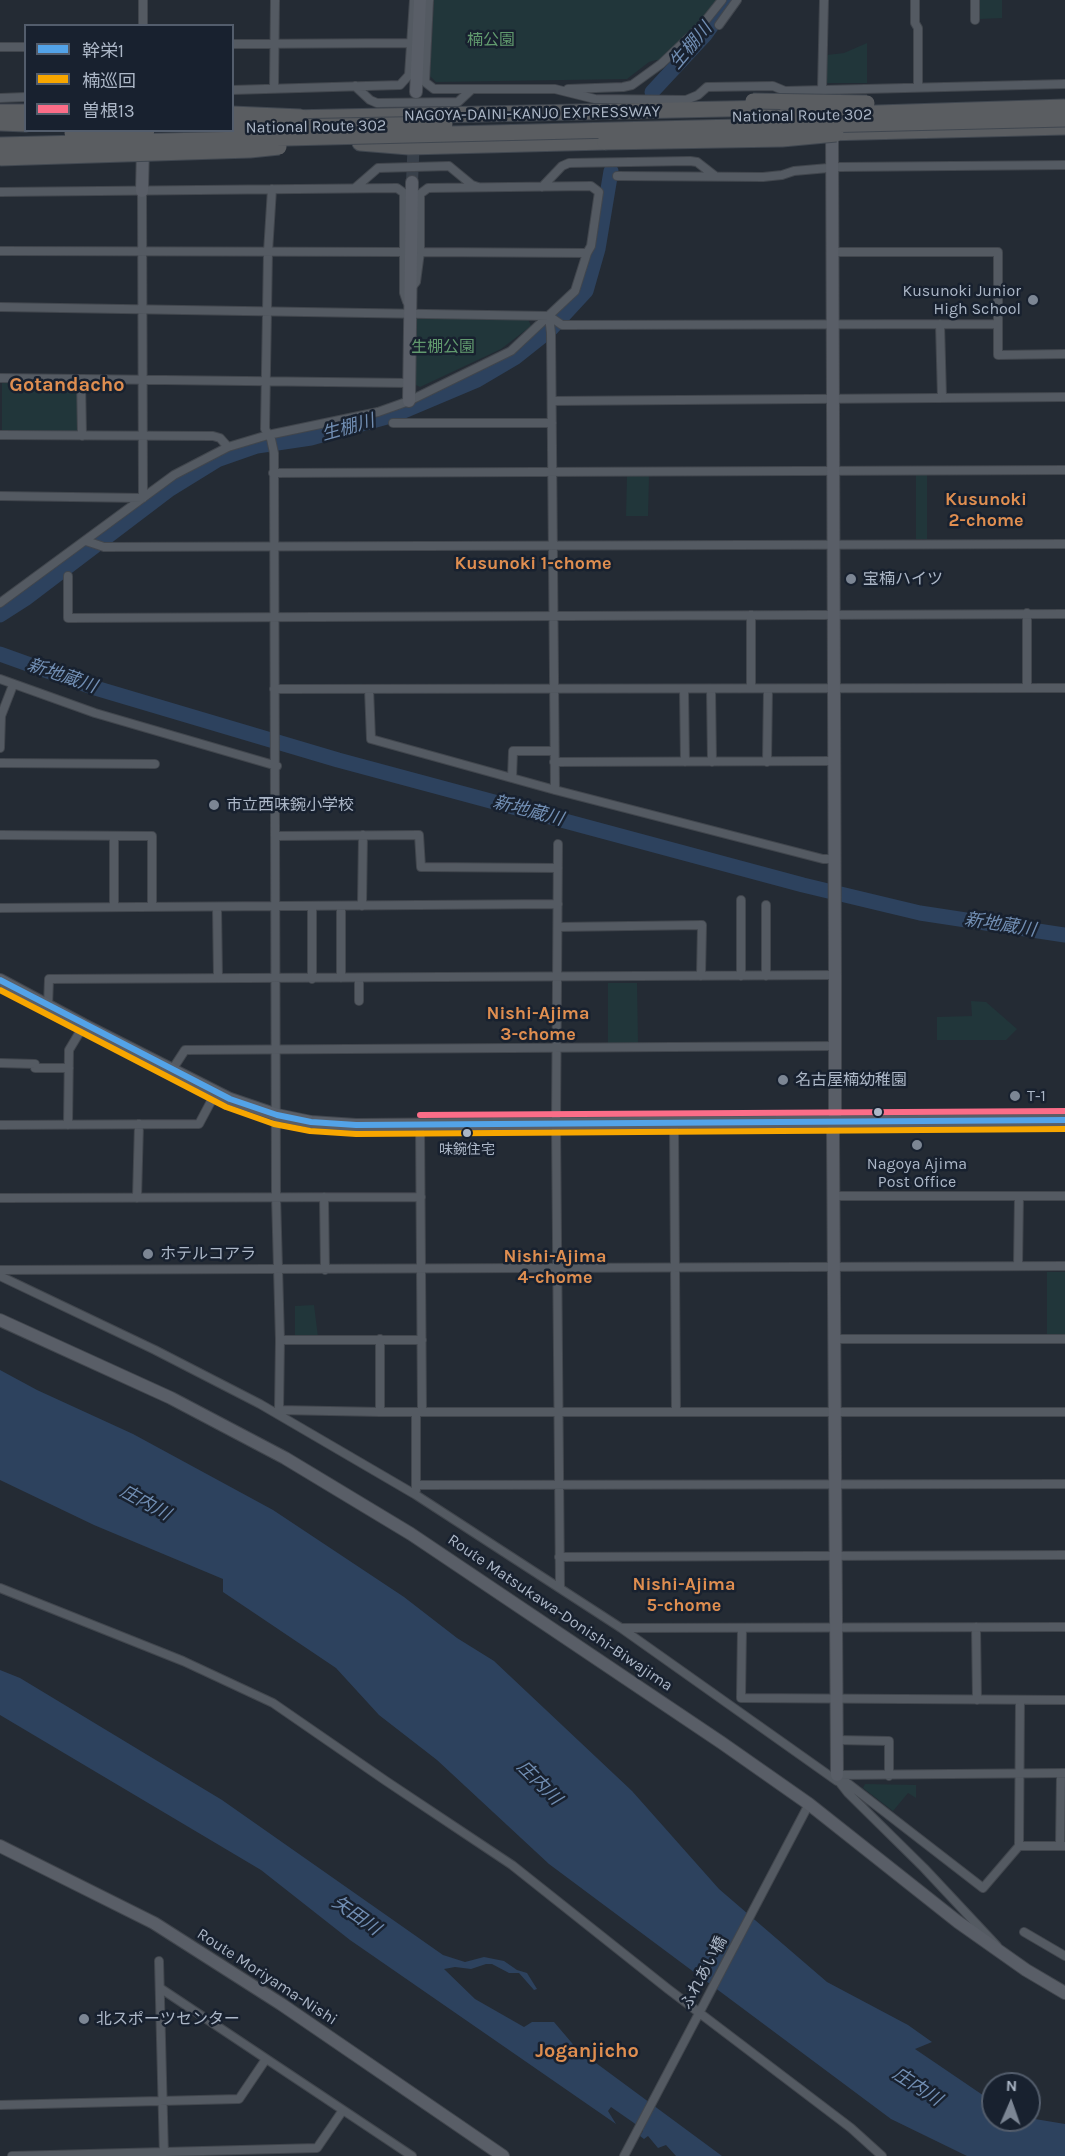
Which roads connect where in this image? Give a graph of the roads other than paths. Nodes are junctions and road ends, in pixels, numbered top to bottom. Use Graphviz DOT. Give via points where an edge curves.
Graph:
graph roads {
  1 [pos="143,0"];
  2 [pos="275,0"];
  3 [pos="414,0"];
  4 [pos="420,0"];
  5 [pos="429,0"];
  6 [pos="722,0"];
  7 [pos="737,0"];
  8 [pos="824,0"];
  9 [pos="915,0"];
  10 [pos="975,0"];
  11 [pos="975,20"];
  12 [pos="143,24"];
  13 [pos="719,25"];
  14 [pos="412,43"];
  15 [pos="234,44"];
  16 [pos="274,44"];
  17 [pos="0,47"];
  18 [pos="24,47"];
  19 [pos="1065,84"];
  20 [pos="355,86"];
  21 [pos="918,87"];
  22 [pos="274,88"];
  23 [pos="881,88"];
  24 [pos="472,89"];
  25 [pos="555,89"];
  26 [pos="234,90"];
  27 [pos="822,90"];
  28 [pos="416,92"];
  29 [pos="24,97"];
  30 [pos="0,98"];
  31 [pos="1065,101"];
  32 [pos="862,106"];
  33 [pos="832,107"];
  34 [pos="1065,107"];
  35 [pos="0,112"];
  36 [pos="24,112"];
  37 [pos="234,114"];
  38 [pos="976,116"];
  39 [pos="339,117"];
  40 [pos="234,119"];
  41 [pos="1065,119"];
  42 [pos="0,123"];
  43 [pos="24,123"];
  44 [pos="1065,127"];
  45 [pos="234,128"];
  46 [pos="87,132"];
  47 [pos="145,132"];
  48 [pos="832,133"];
  49 [pos="0,135"];
  50 [pos="361,135"];
  51 [pos="0,145"];
  52 [pos="143,149"];
  53 [pos="0,152"];
  54 [pos="29,152"];
  55 [pos="0,158"];
  56 [pos="0,165"];
  57 [pos="1065,165"];
  58 [pos="832,169"];
  59 [pos="617,176"];
  60 [pos="718,177"];
  61 [pos="412,182"];
  62 [pos="478,187"];
  63 [pos="542,187"];
  64 [pos="355,188"];
  65 [pos="272,189"];
  66 [pos="142,191"];
  67 [pos="0,192"];
  68 [pos="0,251"];
  69 [pos="142,252"];
  70 [pos="268,252"];
  71 [pos="404,252"];
  72 [pos="420,252"];
  73 [pos="832,252"];
  74 [pos="587,253"];
  75 [pos="410,289"];
  76 [pos="0,307"];
  77 [pos="142,310"];
  78 [pos="267,311"];
  79 [pos="409,311"];
  80 [pos="550,319"];
  81 [pos="833,324"];
  82 [pos="940,324"];
  83 [pos="998,324"];
  84 [pos="1065,354"];
  85 [pos="0,378"];
  86 [pos="81,380"];
  87 [pos="142,380"];
  88 [pos="265,381"];
  89 [pos="409,382"];
  90 [pos="1065,397"];
  91 [pos="832,398"];
  92 [pos="942,398"];
  93 [pos="409,401"];
  94 [pos="552,401"];
  95 [pos="393,423"];
  96 [pos="552,423"];
  97 [pos="0,435"];
  98 [pos="142,435"];
  99 [pos="82,436"];
  100 [pos="269,437"];
  101 [pos="228,447"];
  102 [pos="1065,470"];
  103 [pos="834,471"];
  104 [pos="552,472"];
  105 [pos="273,473"];
  106 [pos="0,496"];
  107 [pos="143,498"];
  108 [pos="88,542"];
  109 [pos="834,544"];
  110 [pos="1065,544"];
  111 [pos="553,546"];
  112 [pos="274,547"];
  113 [pos="68,576"];
  114 [pos="0,603"];
  115 [pos="1027,613"];
  116 [pos="832,614"];
  117 [pos="1065,614"];
  118 [pos="751,615"];
  119 [pos="554,616"];
  120 [pos="275,617"];
  121 [pos="0,679"];
  122 [pos="555,688"];
  123 [pos="684,688"];
  124 [pos="752,688"];
  125 [pos="768,688"];
  126 [pos="1027,688"];
  127 [pos="1065,688"];
  128 [pos="11,689"];
  129 [pos="274,689"];
  130 [pos="369,689"];
  131 [pos="711,689"];
  132 [pos="835,689"];
  133 [pos="0,693"];
  134 [pos="0,748"];
  135 [pos="554,751"];
  136 [pos="554,762"];
  137 [pos="685,762"];
  138 [pos="712,762"];
  139 [pos="767,762"];
  140 [pos="834,762"];
  141 [pos="0,763"];
  142 [pos="155,764"];
  143 [pos="276,766"];
  144 [pos="512,778"];
  145 [pos="555,790"];
  146 [pos="0,835"];
  147 [pos="363,835"];
  148 [pos="114,836"];
  149 [pos="276,836"];
  150 [pos="558,844"];
  151 [pos="834,859"];
  152 [pos="558,868"];
  153 [pos="741,900"];
  154 [pos="558,904"];
  155 [pos="765,905"];
  156 [pos="312,906"];
  157 [pos="341,906"];
  158 [pos="362,906"];
  159 [pos="114,907"];
  160 [pos="152,907"];
  161 [pos="217,907"];
  162 [pos="276,907"];
  163 [pos="0,908"];
  164 [pos="558,927"];
  165 [pos="835,975"];
  166 [pos="701,976"];
  167 [pos="741,976"];
  168 [pos="766,976"];
  169 [pos="556,977"];
  170 [pos="218,978"];
  171 [pos="276,978"];
  172 [pos="341,978"];
  173 [pos="359,978"];
  174 [pos="312,979"];
  175 [pos="0,980"];
  176 [pos="359,1001"];
  177 [pos="48,1006"];
  178 [pos="84,1025"];
  179 [pos="835,1046"];
  180 [pos="557,1049"];
  181 [pos="276,1050"];
  182 [pos="0,1063"];
  183 [pos="69,1068"];
  184 [pos="172,1070"];
  185 [pos="216,1092"];
  186 [pos="277,1115"];
  187 [pos="1065,1120"];
  188 [pos="835,1122"];
  189 [pos="674,1123"];
  190 [pos="139,1124"];
  191 [pos="420,1124"];
  192 [pos="556,1124"];
  193 [pos="0,1125"];
  194 [pos="68,1125"];
  195 [pos="276,1196"];
  196 [pos="833,1196"];
  197 [pos="1019,1196"];
  198 [pos="1065,1196"];
  199 [pos="324,1197"];
  200 [pos="421,1197"];
  201 [pos="0,1198"];
  202 [pos="137,1198"];
  203 [pos="1018,1266"];
  204 [pos="1065,1266"];
  205 [pos="834,1268"];
  206 [pos="422,1269"];
  207 [pos="556,1269"];
  208 [pos="675,1269"];
  209 [pos="0,1270"];
  210 [pos="279,1270"];
  211 [pos="325,1270"];
  212 [pos="0,1276"];
  213 [pos="0,1320"];
  214 [pos="380,1339"];
  215 [pos="834,1339"];
  216 [pos="1065,1339"];
  217 [pos="280,1340"];
  218 [pos="422,1340"];
  219 [pos="380,1412"];
  220 [pos="419,1412"];
  221 [pos="676,1412"];
  222 [pos="834,1412"];
  223 [pos="1065,1412"];
  224 [pos="279,1413"];
  225 [pos="559,1413"];
  226 [pos="835,1484"];
  227 [pos="1065,1484"];
  228 [pos="416,1485"];
  229 [pos="559,1485"];
  230 [pos="416,1495"];
  231 [pos="1065,1555"];
  232 [pos="835,1556"];
  233 [pos="560,1557"];
  234 [pos="560,1587"];
  235 [pos="0,1588"];
  236 [pos="976,1627"];
  237 [pos="1065,1627"];
  238 [pos="621,1628"];
  239 [pos="742,1628"];
  240 [pos="836,1628"];
  241 [pos="837,1698"];
  242 [pos="977,1700"];
  243 [pos="1020,1700"];
  244 [pos="1065,1700"];
  245 [pos="837,1740"];
  246 [pos="1063,1773"];
  247 [pos="1019,1774"];
  248 [pos="889,1776"];
  249 [pos="837,1778"];
  250 [pos="809,1804"];
  251 [pos="0,1846"];
  252 [pos="1019,1846"];
  253 [pos="1063,1846"];
  254 [pos="1024,1932"];
  255 [pos="995,1949"];
  256 [pos="1065,1956"];
  257 [pos="159,1961"];
  258 [pos="160,1989"];
  259 [pos="1065,1993"];
  260 [pos="703,2008"];
  261 [pos="266,2058"];
  262 [pos="162,2100"];
  263 [pos="0,2105"];
  264 [pos="343,2110"];
  265 [pos="164,2155"];
  266 [pos="12,2156"];
  267 [pos="412,2156"];
  268 [pos="503,2156"];
  269 [pos="624,2156"];
  270 [pos="882,2156"];
  1 -- 12 [label="street"];
  2 -- 16 [label="street"];
  3 -- 14 [label="street"];
  4 -- 28 [label="street"];
  5 -- 24 [label="street" via="425,82 434,89"];
  6 -- 25 [label="street" via="661,64 632,85"];
  7 -- 13 [label="street"];
  8 -- 27 [label="street"];
  9 -- 21 [label="street"];
  10 -- 11 [label="street"];
  14 -- 16 [label="street"];
  14 -- 20 [label="street" via="409,75 404,83"];
  15 -- 16 [label="street"];
  16 -- 22 [label="street"];
  17 -- 18 [label="street"];
  19 -- 21 [label="street"];
  20 -- 22 [label="street"];
  20 -- 24 [label="street" via="377,104 458,102"];
  21 -- 23 [label="street"];
  22 -- 26 [label="street"];
  23 -- 27 [label="street"];
  23 -- 32 [label="street"];
  24 -- 25 [label="street"];
  25 -- 27 [label="street" via="595,99 632,100 692,98 707,87"];
  29 -- 30 [label="street"];
  31 -- 32 [label="highway, National Route 302"];
  32 -- 33 [label="highway, National Route 302"];
  33 -- 39 [label="highway, National Route 302"];
  33 -- 48 [label="street"];
  34 -- 38 [label="highway, NAGOYA-DAINI-KANJO EXPRESSWAY, bridge"];
  35 -- 36 [label="highway"];
  37 -- 50 [label="highway, bridge" via="295,117"];
  38 -- 39 [label="highway, bridge" via="868,103 753,101"];
  38 -- 41 [label="highway, NAGOYA-DAINI-KANJO EXPRESSWAY, bridge"];
  38 -- 50 [label="highway, NAGOYA-DAINI-KANJO EXPRESSWAY, bridge"];
  38 -- 50 [label="highway, bridge" via="782,139 408,147"];
  39 -- 40 [label="highway, National Route 302"];
  42 -- 43 [label="highway"];
  44 -- 48 [label="highway, National Route 302"];
  45 -- 50 [label="highway, NAGOYA-DAINI-KANJO EXPRESSWAY, bridge"];
  46 -- 49 [label="highway, bridge"];
  47 -- 52 [label="street"];
  48 -- 50 [label="highway, National Route 302"];
  48 -- 58 [label="street"];
  50 -- 51 [label="highway, NAGOYA-DAINI-KANJO EXPRESSWAY, bridge"];
  50 -- 52 [label="highway, National Route 302"];
  50 -- 55 [label="highway, bridge" via="250,150"];
  52 -- 54 [label="highway, National Route 302"];
  52 -- 66 [label="street"];
  53 -- 54 [label="highway, National Route 302"];
  54 -- 56 [label="highway"];
  57 -- 58 [label="street"];
  58 -- 60 [label="street" via="763,177"];
  58 -- 73 [label="street"];
  59 -- 60 [label="street"];
  60 -- 63 [label="street" via="694,161 567,163"];
  61 -- 75 [label="street"];
  62 -- 63 [label="street"];
  62 -- 64 [label="street" via="449,166 378,168"];
  62 -- 72 [label="street" via="428,188 420,194"];
  63 -- 74 [label="street" via="596,188 600,195"];
  64 -- 65 [label="street"];
  64 -- 71 [label="street" via="397,188 404,193"];
  65 -- 66 [label="street"];
  65 -- 70 [label="street"];
  66 -- 67 [label="street"];
  66 -- 69 [label="street"];
  68 -- 69 [label="street"];
  69 -- 70 [label="street"];
  69 -- 77 [label="street"];
  70 -- 71 [label="street"];
  70 -- 78 [label="street"];
  71 -- 79 [label="street" via="404,293"];
  72 -- 74 [label="street"];
  72 -- 75 [label="street" via="416,282"];
  73 -- 81 [label="street"];
  73 -- 83 [label="street" via="998,252"];
  74 -- 80 [label="street" via="575,291"];
  75 -- 79 [label="street"];
  76 -- 77 [label="street"];
  77 -- 78 [label="street"];
  77 -- 87 [label="street"];
  78 -- 79 [label="street"];
  78 -- 88 [label="street"];
  79 -- 80 [label="street"];
  79 -- 89 [label="street"];
  80 -- 81 [label="street" via="562,325"];
  80 -- 93 [label="street" via="511,351"];
  80 -- 94 [label="street"];
  81 -- 82 [label="street"];
  81 -- 91 [label="street"];
  82 -- 83 [label="street"];
  82 -- 92 [label="street"];
  83 -- 84 [label="street" via="998,355"];
  85 -- 86 [label="street"];
  86 -- 87 [label="street"];
  86 -- 99 [label="street"];
  87 -- 88 [label="street"];
  87 -- 98 [label="street"];
  88 -- 89 [label="street"];
  88 -- 100 [label="street" via="265,429"];
  89 -- 93 [label="street"];
  90 -- 92 [label="street"];
  91 -- 92 [label="street"];
  91 -- 94 [label="street"];
  91 -- 103 [label="street"];
  93 -- 100 [label="street"];
  94 -- 96 [label="street"];
  95 -- 96 [label="street"];
  96 -- 104 [label="street"];
  97 -- 99 [label="street"];
  98 -- 99 [label="street"];
  98 -- 101 [label="street" via="213,436"];
  98 -- 107 [label="street"];
  100 -- 101 [label="street"];
  100 -- 105 [label="street"];
  101 -- 107 [label="street"];
  102 -- 103 [label="street"];
  103 -- 104 [label="street"];
  103 -- 109 [label="street"];
  104 -- 105 [label="street"];
  104 -- 111 [label="street"];
  105 -- 112 [label="street"];
  106 -- 107 [label="street"];
  107 -- 108 [label="street"];
  108 -- 112 [label="street" via="104,548"];
  108 -- 114 [label="street"];
  109 -- 110 [label="street"];
  109 -- 111 [label="street"];
  109 -- 116 [label="street"];
  111 -- 112 [label="street"];
  111 -- 119 [label="street"];
  112 -- 120 [label="street"];
  113 -- 120 [label="street" via="68,618"];
  115 -- 116 [label="street"];
  115 -- 117 [label="street"];
  115 -- 126 [label="street"];
  116 -- 118 [label="street"];
  116 -- 132 [label="street"];
  118 -- 119 [label="street"];
  118 -- 124 [label="street"];
  119 -- 120 [label="street"];
  119 -- 122 [label="street"];
  120 -- 129 [label="street"];
  121 -- 128 [label="street"];
  122 -- 123 [label="street"];
  122 -- 130 [label="street"];
  122 -- 135 [label="street"];
  123 -- 131 [label="street"];
  123 -- 137 [label="street"];
  124 -- 125 [label="street"];
  124 -- 131 [label="street"];
  125 -- 132 [label="street"];
  125 -- 139 [label="street"];
  126 -- 127 [label="street"];
  126 -- 132 [label="street"];
  128 -- 133 [label="street"];
  128 -- 134 [label="street" via="1,716"];
  128 -- 143 [label="street"];
  129 -- 130 [label="street"];
  129 -- 143 [label="street"];
  130 -- 144 [label="street" via="371,739"];
  131 -- 138 [label="street"];
  132 -- 140 [label="street"];
  135 -- 136 [label="street"];
  135 -- 144 [label="street" via="513,751"];
  136 -- 137 [label="street"];
  136 -- 145 [label="street"];
  137 -- 138 [label="street"];
  138 -- 139 [label="street"];
  139 -- 140 [label="street"];
  140 -- 151 [label="street"];
  141 -- 142 [label="street"];
  143 -- 149 [label="street"];
  144 -- 145 [label="street"];
  145 -- 151 [label="street"];
  146 -- 148 [label="street"];
  147 -- 149 [label="street"];
  147 -- 152 [label="street" via="419,835 421,867"];
  147 -- 158 [label="street"];
  148 -- 159 [label="street"];
  148 -- 160 [label="street" via="152,836"];
  149 -- 162 [label="street"];
  150 -- 152 [label="street"];
  151 -- 165 [label="street"];
  152 -- 154 [label="street"];
  153 -- 167 [label="street"];
  154 -- 158 [label="street"];
  154 -- 164 [label="street"];
  155 -- 168 [label="street"];
  156 -- 157 [label="street"];
  156 -- 162 [label="street"];
  156 -- 174 [label="street"];
  157 -- 158 [label="street"];
  157 -- 172 [label="street"];
  159 -- 160 [label="street"];
  159 -- 163 [label="street"];
  160 -- 161 [label="street"];
  161 -- 162 [label="street"];
  161 -- 170 [label="street"];
  162 -- 171 [label="street"];
  164 -- 166 [label="street" via="702,925"];
  164 -- 169 [label="street"];
  165 -- 168 [label="street"];
  165 -- 179 [label="street"];
  166 -- 167 [label="street"];
  166 -- 169 [label="street"];
  167 -- 168 [label="street"];
  169 -- 173 [label="street"];
  169 -- 180 [label="street"];
  170 -- 171 [label="street"];
  170 -- 177 [label="street" via="49,979"];
  171 -- 174 [label="street"];
  171 -- 181 [label="street"];
  172 -- 173 [label="street"];
  172 -- 174 [label="street"];
  173 -- 176 [label="street"];
  175 -- 177 [label="street"];
  177 -- 178 [label="street"];
  178 -- 183 [label="street" via="69,1050"];
  178 -- 184 [label="street"];
  179 -- 180 [label="street"];
  179 -- 188 [label="street"];
  180 -- 181 [label="street"];
  180 -- 192 [label="street"];
  181 -- 184 [label="street" via="184,1050"];
  181 -- 186 [label="street"];
  182 -- 183 [label="street"];
  183 -- 194 [label="street"];
  184 -- 185 [label="street"];
  185 -- 186 [label="street"];
  185 -- 190 [label="street" via="199,1124"];
  186 -- 191 [label="street" via="333,1124"];
  186 -- 195 [label="street"];
  187 -- 188 [label="street"];
  188 -- 189 [label="street"];
  188 -- 196 [label="street"];
  189 -- 192 [label="street"];
  189 -- 208 [label="street"];
  190 -- 194 [label="street"];
  190 -- 202 [label="street"];
  191 -- 192 [label="street"];
  191 -- 200 [label="street"];
  192 -- 207 [label="street"];
  193 -- 194 [label="street"];
  195 -- 199 [label="street"];
  195 -- 202 [label="street"];
  195 -- 210 [label="street"];
  196 -- 197 [label="street"];
  196 -- 205 [label="street"];
  197 -- 198 [label="street"];
  197 -- 203 [label="street"];
  199 -- 200 [label="street"];
  199 -- 211 [label="street"];
  200 -- 206 [label="street"];
  201 -- 202 [label="street"];
  203 -- 204 [label="street"];
  203 -- 205 [label="street"];
  205 -- 208 [label="street"];
  205 -- 215 [label="street"];
  206 -- 207 [label="street"];
  206 -- 211 [label="street"];
  206 -- 218 [label="street"];
  207 -- 208 [label="street"];
  207 -- 225 [label="street"];
  208 -- 221 [label="street"];
  209 -- 210 [label="street"];
  210 -- 211 [label="street"];
  210 -- 217 [label="street"];
  212 -- 224 [label="street"];
  213 -- 250 [label="street, Route Matsukawa-Donishi-Biwajima" via="171,1398 359,1502 476,1576"];
  214 -- 217 [label="street"];
  214 -- 218 [label="street"];
  214 -- 219 [label="street"];
  215 -- 216 [label="street"];
  215 -- 222 [label="street"];
  217 -- 224 [label="street"];
  218 -- 220 [label="street"];
  219 -- 220 [label="street"];
  219 -- 224 [label="street"];
  220 -- 225 [label="street"];
  220 -- 228 [label="street"];
  221 -- 222 [label="street"];
  221 -- 225 [label="street"];
  222 -- 223 [label="street"];
  222 -- 226 [label="street"];
  224 -- 230 [label="street"];
  225 -- 229 [label="street"];
  226 -- 227 [label="street"];
  226 -- 229 [label="street"];
  226 -- 232 [label="street"];
  228 -- 229 [label="street"];
  228 -- 230 [label="street"];
  229 -- 233 [label="street"];
  230 -- 234 [label="street"];
  231 -- 232 [label="street"];
  232 -- 233 [label="street"];
  232 -- 240 [label="street"];
  233 -- 234 [label="street"];
  234 -- 238 [label="street"];
  235 -- 260 [label="street" via="183,1660 273,1703 512,1864 668,1989"];
  236 -- 237 [label="street"];
  236 -- 240 [label="street"];
  236 -- 242 [label="street"];
  238 -- 239 [label="street"];
  238 -- 249 [label="street"];
  239 -- 240 [label="street"];
  239 -- 241 [label="street" via="741,1698"];
  240 -- 241 [label="street"];
  241 -- 242 [label="street"];
  241 -- 245 [label="street"];
  242 -- 243 [label="street"];
  243 -- 244 [label="street"];
  243 -- 247 [label="street"];
  245 -- 248 [label="street" via="890,1741"];
  245 -- 249 [label="street"];
  246 -- 247 [label="street"];
  246 -- 253 [label="street"];
  247 -- 248 [label="street"];
  247 -- 252 [label="street"];
  248 -- 249 [label="street"];
  249 -- 252 [label="street" via="983,1888"];
  249 -- 255 [label="street" via="998,1944"];
  250 -- 255 [label="street, Route Matsukawa-Donishi-Biwajima"];
  250 -- 260 [label="street, ふれあい橋"];
  251 -- 268 [label="street, Route Moriyama-Nishi" via="154,1923 281,2004"];
  252 -- 253 [label="street"];
  254 -- 256 [label="street"];
  255 -- 259 [label="street, Route Matsukawa-Donishi-Biwajima"];
  257 -- 258 [label="street"];
  258 -- 261 [label="street"];
  258 -- 262 [label="street"];
  260 -- 269 [label="street, ふれあい橋"];
  260 -- 270 [label="street" via="756,2056"];
  261 -- 262 [label="street" via="238,2099"];
  261 -- 264 [label="street"];
  262 -- 263 [label="street"];
  262 -- 265 [label="street"];
  264 -- 265 [label="street" via="317,2148"];
  264 -- 267 [label="street"];
  265 -- 266 [label="street"];
}
